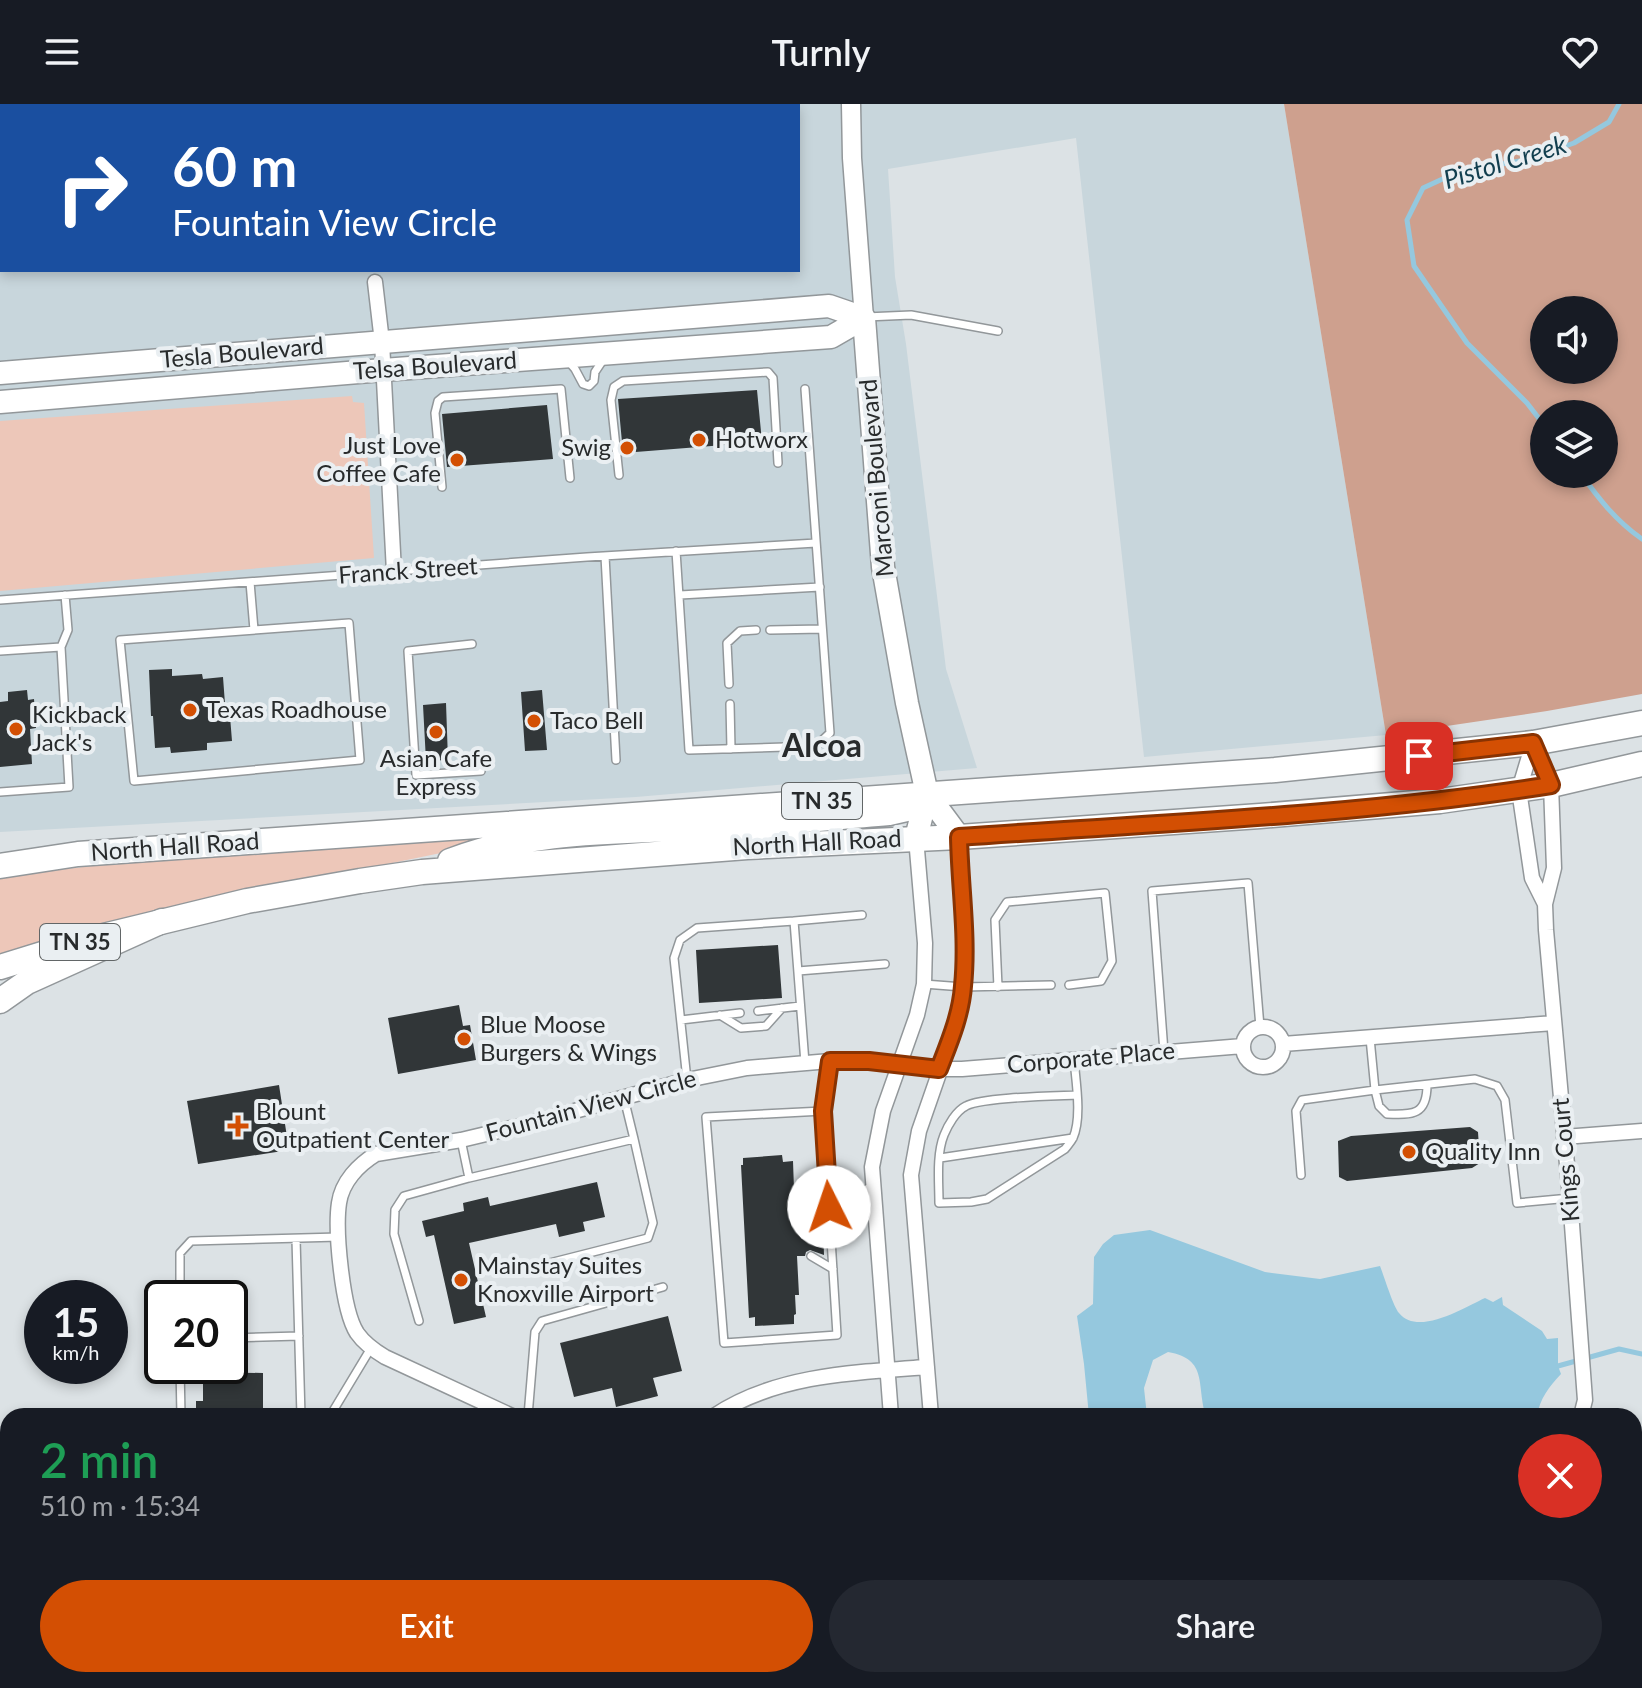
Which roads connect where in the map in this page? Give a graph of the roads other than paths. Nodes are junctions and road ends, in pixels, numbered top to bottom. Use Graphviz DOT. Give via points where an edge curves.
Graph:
graph roads {
  1 [pos="842,104"];
  2 [pos="851,104"];
  3 [pos="852,158"];
  4 [pos="375,282"];
  5 [pos="864,318"];
  6 [pos="998,331"];
  7 [pos="382,342"];
  8 [pos="603,354"];
  9 [pos="569,356"];
  10 [pos="383,370"];
  11 [pos="0,373"];
  12 [pos="805,389"];
  13 [pos="0,402"];
  14 [pos="778,463"];
  15 [pos="619,475"];
  16 [pos="570,478"];
  17 [pos="442,487"];
  18 [pos="816,543"];
  19 [pos="676,551"];
  20 [pos="605,556"];
  21 [pos="394,572"];
  22 [pos="250,582"];
  23 [pos="820,587"];
  24 [pos="65,595"];
  25 [pos="680,595"];
  26 [pos="0,600"];
  27 [pos="822,629"];
  28 [pos="254,630"];
  29 [pos="756,630"];
  30 [pos="770,630"];
  31 [pos="472,644"];
  32 [pos="61,647"];
  33 [pos="0,651"];
  34 [pos="729,684"];
  35 [pos="730,704"];
  36 [pos="1642,723"];
  37 [pos="1533,743"];
  38 [pos="731,749"];
  39 [pos="616,760"];
  40 [pos="1642,764"];
  41 [pos="481,771"];
  42 [pos="1551,785"];
  43 [pos="1519,790"];
  44 [pos="0,792"];
  45 [pos="927,794"];
  46 [pos="959,837"];
  47 [pos="916,838"];
  48 [pos="0,866"];
  49 [pos="422,872"];
  50 [pos="1545,904"];
  51 [pos="862,915"];
  52 [pos="162,921"];
  53 [pos="794,921"];
  54 [pos="885,964"];
  55 [pos="0,967"];
  56 [pos="798,971"];
  57 [pos="924,984"];
  58 [pos="1051,985"];
  59 [pos="1069,985"];
  60 [pos="963,987"];
  61 [pos="998,987"];
  62 [pos="0,1001"];
  63 [pos="800,1006"];
  64 [pos="782,1008"];
  65 [pos="758,1011"];
  66 [pos="740,1013"];
  67 [pos="720,1015"];
  68 [pos="681,1020"];
  69 [pos="1554,1023"];
  70 [pos="1260,1027"];
  71 [pos="1370,1038"];
  72 [pos="1283,1044"];
  73 [pos="1243,1046"];
  74 [pos="1164,1052"];
  75 [pos="1074,1060"];
  76 [pos="830,1061"];
  77 [pos="805,1063"];
  78 [pos="900,1064"];
  79 [pos="939,1069"];
  80 [pos="687,1080"];
  81 [pos="1427,1085"];
  82 [pos="1375,1090"];
  83 [pos="1077,1095"];
  84 [pos="624,1098"];
  85 [pos="823,1111"];
  86 [pos="1642,1131"];
  87 [pos="1564,1137"];
  88 [pos="1073,1138"];
  89 [pos="634,1139"];
  90 [pos="461,1140"];
  91 [pos="940,1158"];
  92 [pos="1301,1175"];
  93 [pos="469,1178"];
  94 [pos="873,1186"];
  95 [pos="1570,1198"];
  96 [pos="829,1207"];
  97 [pos="809,1226"];
  98 [pos="339,1237"];
  99 [pos="296,1239"];
  100 [pos="811,1256"];
  101 [pos="833,1269"];
  102 [pos="518,1271"];
  103 [pos="180,1280"];
  104 [pos="663,1287"];
  105 [pos="419,1321"];
  106 [pos="299,1336"];
  107 [pos="248,1337"];
  108 [pos="371,1348"];
  109 [pos="927,1367"];
  110 [pos="887,1370"];
  111 [pos="180,1384"];
  112 [pos="181,1408"];
  113 [pos="301,1408"];
  114 [pos="335,1408"];
  115 [pos="494,1408"];
  116 [pos="529,1408"];
  117 [pos="725,1408"];
  118 [pos="890,1408"];
  119 [pos="930,1408"];
  120 [pos="1583,1408"];
  1 -- 3 [label="street, Marconi Boulevard"];
  2 -- 3 [label="street, Marconi Boulevard"];
  3 -- 5 [label="street, Marconi Boulevard"];
  4 -- 7 [label="street"];
  5 -- 6 [label="lane" via="911,315"];
  5 -- 7 [label="main road, Tesla Boulevard" via="829,306"];
  5 -- 8 [label="main road, Telsa Boulevard" via="831,337"];
  5 -- 45 [label="main road, Marconi Boulevard" via="883,567"];
  7 -- 10 [label="street"];
  7 -- 11 [label="main road, Tesla Boulevard"];
  8 -- 9 [label="main road, Telsa Boulevard"];
  8 -- 9 [label="lane" via="589,386 569,364"];
  9 -- 10 [label="main road, Telsa Boulevard"];
  10 -- 13 [label="main road, Telsa Boulevard"];
  10 -- 21 [label="street"];
  12 -- 18 [label="lane"];
  14 -- 15 [label="lane" via="773,378 768,372 623,381 614,387 611,400"];
  16 -- 17 [label="lane" via="561,389 443,397 435,413"];
  18 -- 19 [label="lane, Franck Street"];
  18 -- 23 [label="lane"];
  19 -- 20 [label="lane, Franck Street"];
  19 -- 25 [label="lane"];
  20 -- 21 [label="lane, Franck Street"];
  20 -- 39 [label="lane"];
  21 -- 22 [label="lane, Franck Street"];
  22 -- 24 [label="lane, Franck Street"];
  22 -- 28 [label="lane"];
  23 -- 25 [label="lane"];
  23 -- 27 [label="lane"];
  24 -- 26 [label="lane, Franck Street"];
  24 -- 32 [label="lane" via="68,630"];
  25 -- 38 [label="lane" via="689,750"];
  27 -- 30 [label="lane"];
  27 -- 38 [label="lane" via="830,733 816,746"];
  28 -- 28 [label="lane" via="120,640 134,781 360,760 349,623"];
  29 -- 34 [label="lane" via="740,631 727,643"];
  31 -- 41 [label="lane" via="408,651 416,775"];
  32 -- 33 [label="lane"];
  32 -- 44 [label="lane" via="69,787"];
  35 -- 38 [label="lane"];
  36 -- 37 [label="main road, North Hall Road / TN 35"];
  37 -- 42 [label="street, Kings Court"];
  37 -- 43 [label="street, Kings Court"];
  37 -- 45 [label="main road, North Hall Road / TN 35" via="1275,770"];
  40 -- 42 [label="main road, North Hall Road / TN 35"];
  42 -- 43 [label="main road, North Hall Road / TN 35"];
  42 -- 50 [label="street, Kings Court" via="1554,868"];
  43 -- 46 [label="main road, North Hall Road / TN 35" via="1440,801"];
  43 -- 50 [label="street, Kings Court" via="1532,878"];
  45 -- 46 [label="main road, Marconi Boulevard"];
  45 -- 47 [label="main road, Marconi Boulevard"];
  45 -- 48 [label="main road, North Hall Road / TN 35" via="78,854"];
  45 -- 49 [label="main road" via="911,808 889,813 552,837 498,846"];
  46 -- 47 [label="main road, North Hall Road / TN 35"];
  46 -- 60 [label="street"];
  47 -- 49 [label="main road, North Hall Road / TN 35"];
  47 -- 57 [label="street"];
  49 -- 52 [label="main road, North Hall Road / TN 35"];
  50 -- 69 [label="street, Kings Court"];
  51 -- 53 [label="lane"];
  52 -- 55 [label="main road, North Hall Road / TN 35"];
  52 -- 62 [label="main road" via="27,982"];
  53 -- 56 [label="lane"];
  53 -- 68 [label="lane" via="697,928 680,940 674,958"];
  54 -- 56 [label="lane"];
  56 -- 63 [label="lane"];
  57 -- 60 [label="lane"];
  57 -- 78 [label="street"];
  58 -- 61 [label="lane"];
  59 -- 61 [label="lane" via="1101,981 1112,961 1105,893 1007,902 995,920"];
  60 -- 61 [label="lane"];
  60 -- 79 [label="street"];
  63 -- 64 [label="lane"];
  63 -- 77 [label="lane"];
  64 -- 65 [label="lane"];
  64 -- 67 [label="lane" via="766,1026 741,1028"];
  66 -- 67 [label="lane"];
  67 -- 68 [label="lane"];
  68 -- 80 [label="lane"];
  69 -- 71 [label="street"];
  69 -- 87 [label="street, Kings Court"];
  70 -- 72 [label="street" via="1272,1029"];
  70 -- 73 [label="street" via="1248,1034"];
  70 -- 74 [label="lane" via="1248,883 1152,891"];
  71 -- 72 [label="street"];
  71 -- 82 [label="lane"];
  72 -- 73 [label="street" via="1281,1057 1265,1067 1247,1059"];
  73 -- 74 [label="street, Corporate Place"];
  74 -- 75 [label="street, Corporate Place"];
  75 -- 79 [label="street, Corporate Place"];
  75 -- 83 [label="lane"];
  76 -- 77 [label="street, Fountain View Circle"];
  76 -- 78 [label="street, Fountain View Circle"];
  76 -- 85 [label="lane"];
  77 -- 80 [label="street, Fountain View Circle"];
  78 -- 79 [label="street, Fountain View Circle"];
  78 -- 94 [label="street" via="875,1143"];
  79 -- 109 [label="street" via="911,1175"];
  80 -- 84 [label="street, Fountain View Circle"];
  81 -- 82 [label="lane"];
  81 -- 82 [label="lane" via="1421,1109 1405,1115 1387,1114"];
  81 -- 95 [label="lane" via="1475,1079 1497,1086 1505,1100 1517,1203"];
  82 -- 92 [label="lane" via="1302,1100 1296,1111"];
  83 -- 88 [label="lane"];
  83 -- 91 [label="lane" via="966,1106 943,1136"];
  84 -- 89 [label="lane"];
  84 -- 90 [label="street, Fountain View Circle"];
  85 -- 96 [label="lane"];
  85 -- 101 [label="lane" via="706,1117 724,1343 837,1335"];
  86 -- 87 [label="street"];
  87 -- 95 [label="street, Kings Court"];
  88 -- 91 [label="lane"];
  88 -- 91 [label="lane" via="1065,1149 987,1199 971,1202 939,1203"];
  89 -- 93 [label="lane"];
  89 -- 102 [label="lane" via="653,1223 648,1238"];
  90 -- 93 [label="lane"];
  90 -- 98 [label="street, Fountain View Circle" via="376,1154 364,1161 343,1188"];
  93 -- 105 [label="lane" via="404,1196 395,1210 394,1234"];
  94 -- 96 [label="lane"];
  94 -- 110 [label="street"];
  95 -- 120 [label="street, Kings Court"];
  96 -- 97 [label="lane"];
  96 -- 101 [label="lane"];
  98 -- 99 [label="lane"];
  98 -- 108 [label="street, Fountain View Circle" via="349,1314"];
  99 -- 103 [label="lane" via="191,1241 180,1253"];
  99 -- 106 [label="lane"];
  100 -- 101 [label="lane"];
  104 -- 116 [label="lane" via="542,1321 535,1332"];
  106 -- 107 [label="lane"];
  106 -- 113 [label="lane"];
  108 -- 114 [label="lane"];
  108 -- 115 [label="street, Fountain View Circle"];
  109 -- 110 [label="street"];
  109 -- 119 [label="street"];
  110 -- 117 [label="street" via="794,1383"];
  110 -- 118 [label="street"];
  111 -- 112 [label="lane"];
}
